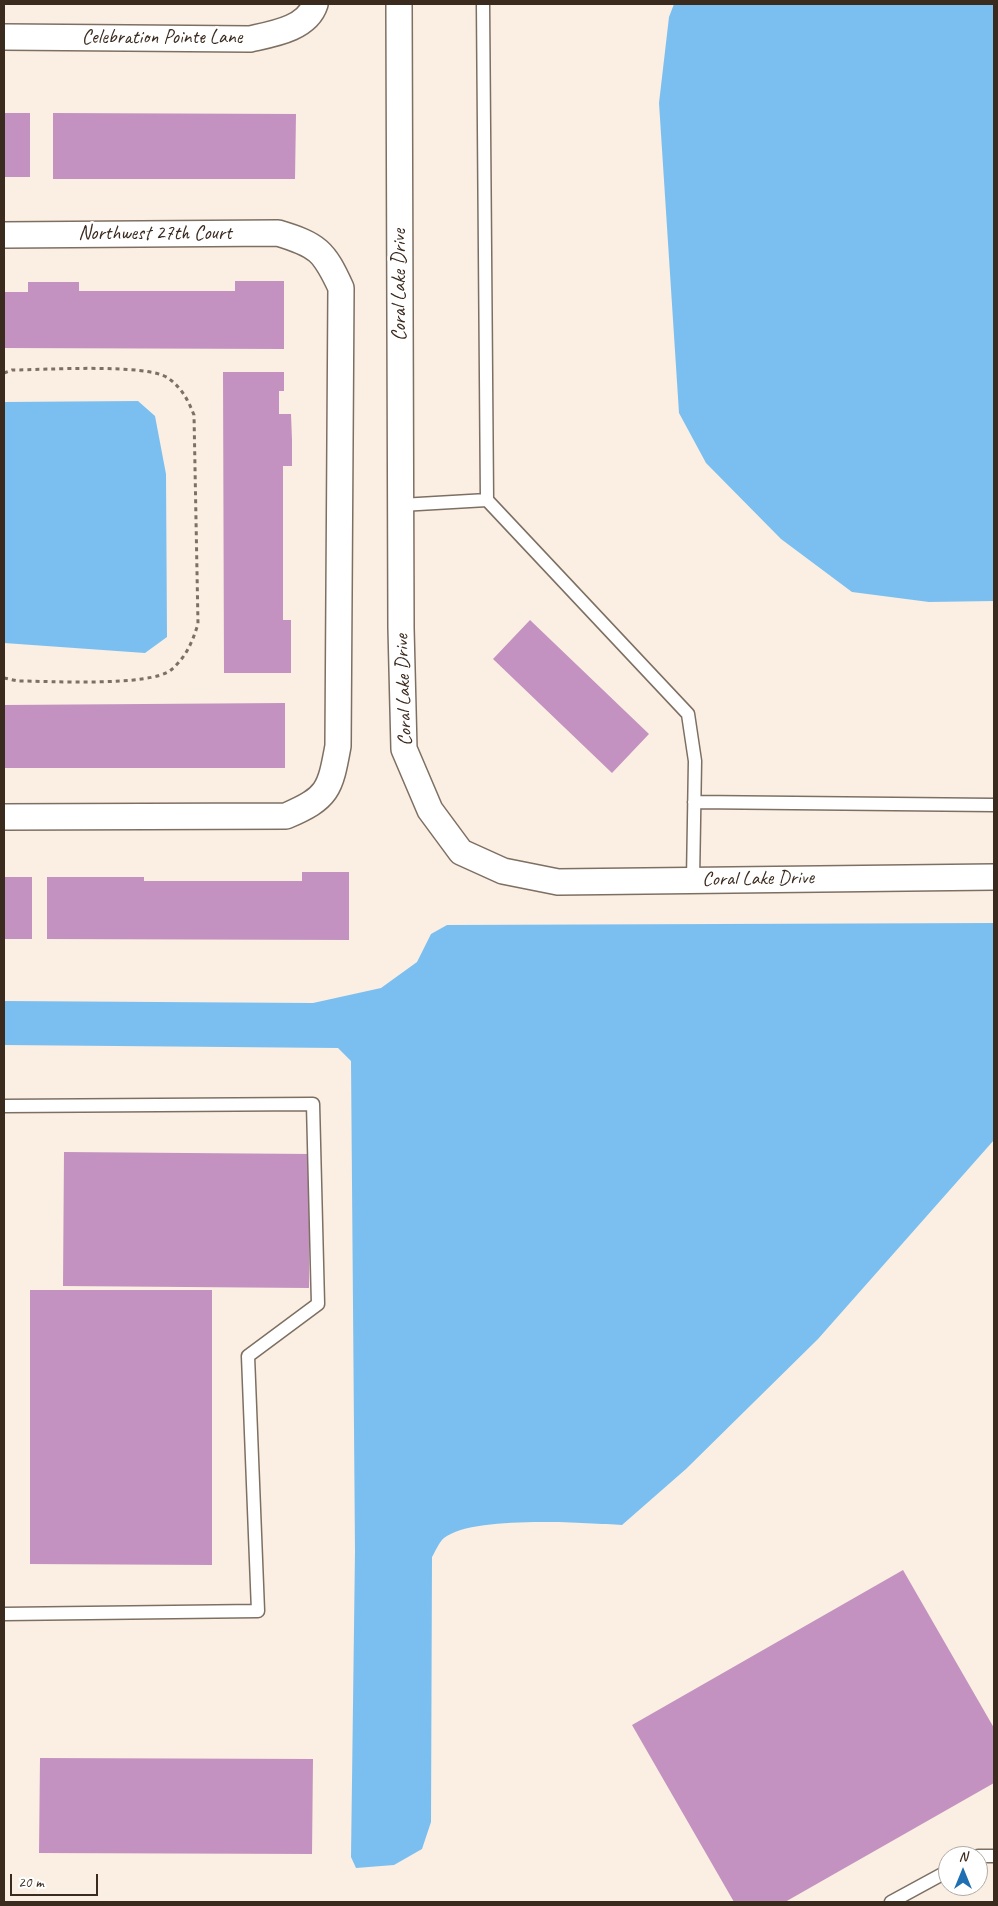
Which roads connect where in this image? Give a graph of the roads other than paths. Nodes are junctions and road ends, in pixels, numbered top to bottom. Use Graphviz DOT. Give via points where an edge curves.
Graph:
graph roads {
  1 [pos="400,4"];
  2 [pos="483,4"];
  3 [pos="314,8"];
  4 [pos="4,37"];
  5 [pos="4,235"];
  6 [pos="487,500"];
  7 [pos="401,505"];
  8 [pos="694,802"];
  9 [pos="994,804"];
  10 [pos="4,816"];
  11 [pos="994,876"];
  12 [pos="693,880"];
  13 [pos="4,1106"];
  14 [pos="4,1614"];
  15 [pos="938,1876"];
  16 [pos="891,1902"];
  1 -- 7 [label="street, Coral Lake Drive"];
  2 -- 6 [label="lane"];
  3 -- 4 [label="street, Celebration Pointe Lane" via="285,31 250,39"];
  5 -- 10 [label="street, Northwest 27th Court" via="278,233 306,242 328,260 341,288 338,746 332,780 314,804 286,816"];
  6 -- 7 [label="lane"];
  6 -- 8 [label="lane" via="688,714 695,761"];
  7 -- 12 [label="street, Coral Lake Drive" via="404,749 430,810 461,852 503,872 558,882"];
  8 -- 9 [label="lane"];
  8 -- 12 [label="lane"];
  11 -- 12 [label="street, Coral Lake Drive"];
  13 -- 14 [label="lane" via="313,1104 318,1304 248,1356 258,1611"];
  15 -- 16 [label="lane"];
}
